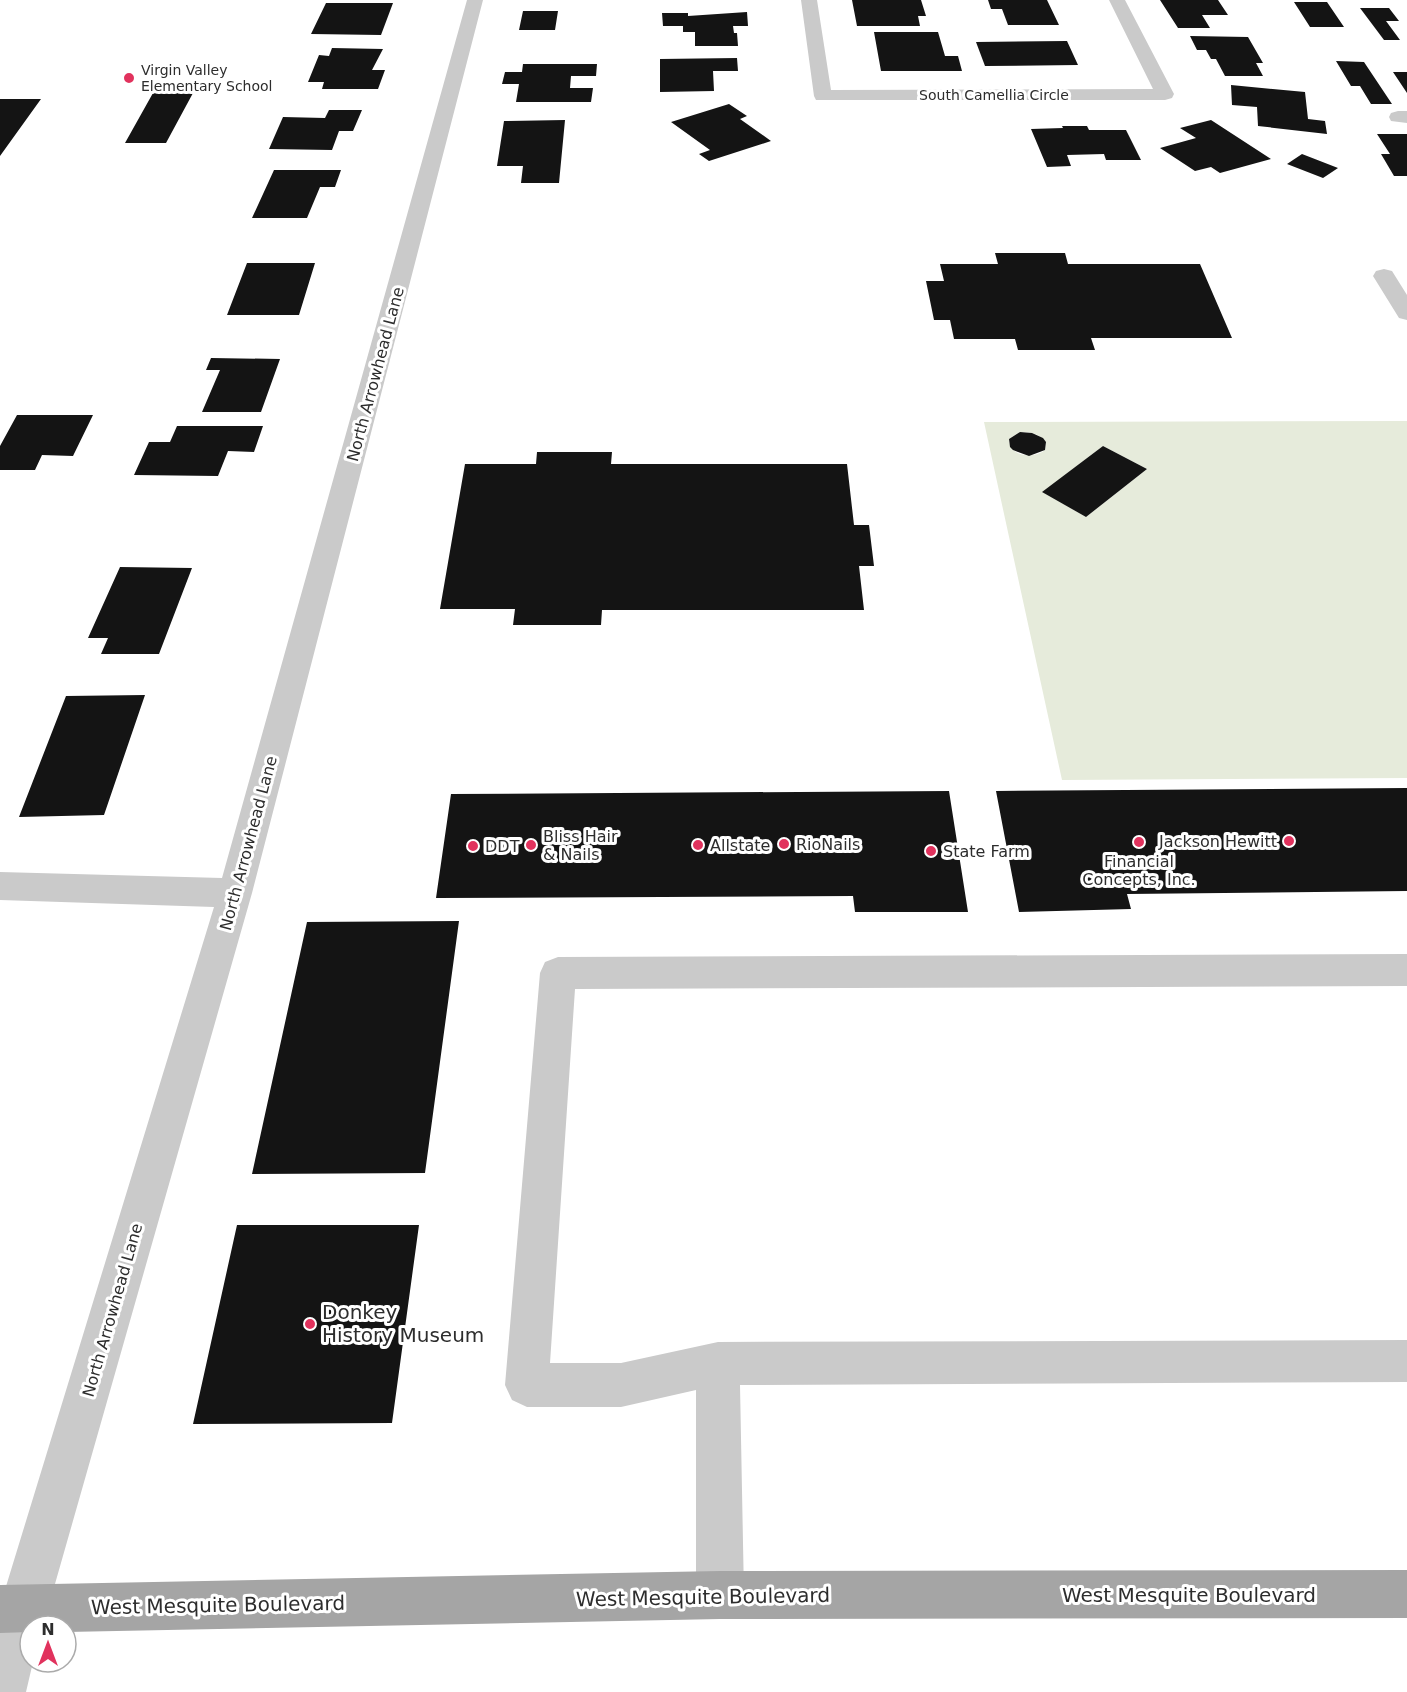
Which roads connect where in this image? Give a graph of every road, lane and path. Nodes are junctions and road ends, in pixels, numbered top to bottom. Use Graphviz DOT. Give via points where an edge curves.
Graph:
graph roads {
  1 [pos="475,0"];
  2 [pos="809,0"];
  3 [pos="1117,0"];
  4 [pos="1407,276"];
  5 [pos="1407,313"];
  6 [pos="0,885"];
  7 [pos="235,893"];
  8 [pos="1407,970"];
  9 [pos="1407,1361"];
  10 [pos="718,1364"];
  11 [pos="1407,1594"];
  12 [pos="720,1595"];
  13 [pos="12,1609"];
  14 [pos="3,1687"];
  1 -- 7 [label="street, North Arrowhead Lane"];
  2 -- 3 [label="street, South Camellia Circle" via="823,96 1165,94"];
  4 -- 5 [label="street" via="1384,276"];
  6 -- 7 [label="street"];
  7 -- 13 [label="street, North Arrowhead Lane"];
  8 -- 10 [label="street" via="558,973 526,1385 621,1385"];
  9 -- 10 [label="street"];
  10 -- 12 [label="street"];
  11 -- 12 [label="main road, West Mesquite Boulevard"];
  12 -- 13 [label="main road, West Mesquite Boulevard"];
  13 -- 14 [label="street, North Arrowhead Lane"];
}
